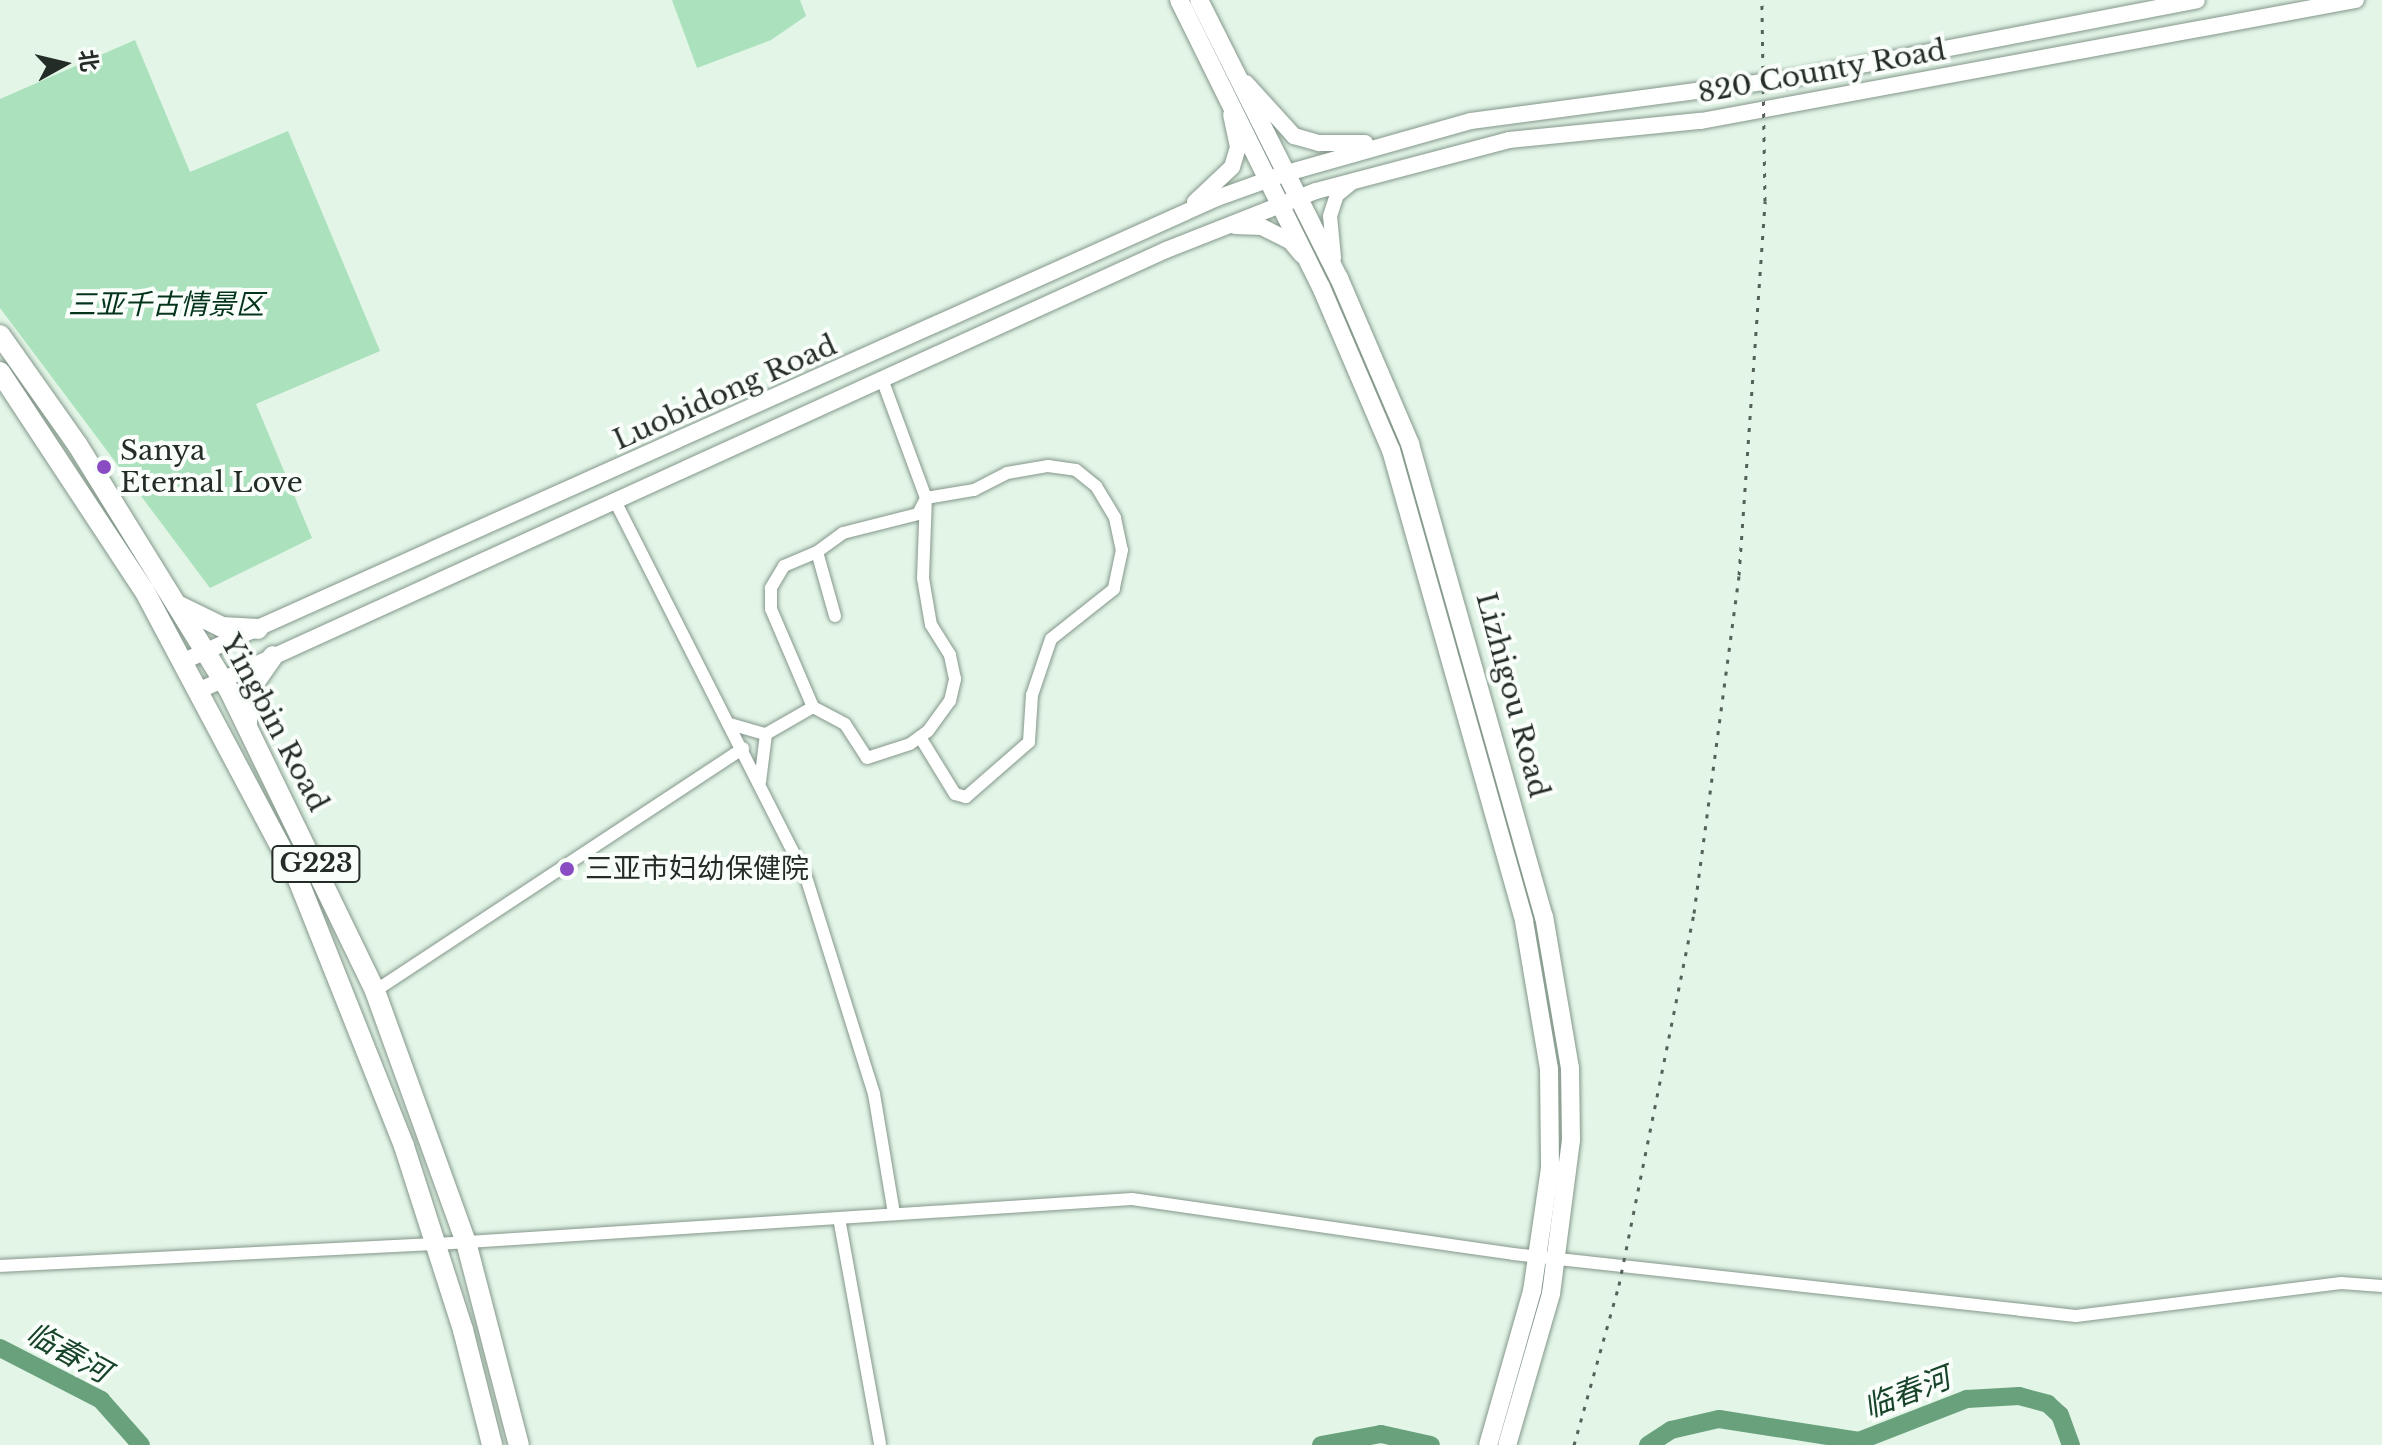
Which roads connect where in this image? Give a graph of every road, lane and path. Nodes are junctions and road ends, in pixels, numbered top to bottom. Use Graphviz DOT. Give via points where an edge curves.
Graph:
graph roads {
  1 [pos="1179,0"];
  2 [pos="1199,0"];
  3 [pos="2197,0"];
  4 [pos="2356,0"];
  5 [pos="1229,79"];
  6 [pos="1387,142"];
  7 [pos="1278,177"];
  8 [pos="1359,177"];
  9 [pos="1299,197"];
  10 [pos="1281,203"];
  11 [pos="1180,215"];
  12 [pos="1154,227"];
  13 [pos="1207,234"];
  14 [pos="1311,266"];
  15 [pos="1126,268"];
  16 [pos="1339,278"];
  17 [pos="0,335"];
  18 [pos="0,372"];
  19 [pos="882,379"];
  20 [pos="926,498"];
  21 [pos="615,501"];
  22 [pos="817,552"];
  23 [pos="177,604"];
  24 [pos="835,616"];
  25 [pos="258,629"];
  26 [pos="206,652"];
  27 [pos="273,656"];
  28 [pos="184,661"];
  29 [pos="222,680"];
  30 [pos="200,690"];
  31 [pos="813,707"];
  32 [pos="730,724"];
  33 [pos="247,727"];
  34 [pos="766,734"];
  35 [pos="920,737"];
  36 [pos="743,748"];
  37 [pos="760,782"];
  38 [pos="375,991"];
  39 [pos="894,1214"];
  40 [pos="839,1218"];
  41 [pos="466,1242"];
  42 [pos="437,1244"];
  43 [pos="1539,1257"];
  44 [pos="1558,1259"];
  45 [pos="0,1266"];
  46 [pos="2382,1286"];
  47 [pos="1505,1420"];
  48 [pos="880,1443"];
  49 [pos="492,1445"];
  50 [pos="519,1445"];
  51 [pos="1488,1445"];
  52 [pos="1507,1445"];
  1 -- 5 [label="main road, Lizhigou Road"];
  2 -- 5 [label="main road, Lizhigou Road"];
  3 -- 6 [label="main road, 820 County Road" via="1799,77 1471,121"];
  4 -- 8 [label="main road, 820 County Road" via="1701,121 1509,140"];
  5 -- 6 [label="main road" via="1294,136 1319,143"];
  5 -- 7 [label="main road, Lizhigou Road"];
  5 -- 11 [label="main road" via="1238,147 1232,167"];
  6 -- 7 [label="main road, 820 County Road"];
  7 -- 9 [label="main road, Lizhigou Road"];
  7 -- 10 [label="main road, Lizhigou Road"];
  7 -- 11 [label="main road, Luobidong Road"];
  8 -- 9 [label="main road, 820 County Road"];
  8 -- 16 [label="street" via="1337,195 1330,216 1330,245"];
  9 -- 10 [label="main road, Luobidong Road"];
  9 -- 16 [label="main road, Lizhigou Road"];
  10 -- 13 [label="main road, Luobidong Road"];
  10 -- 14 [label="main road, Lizhigou Road"];
  11 -- 12 [label="main road, Luobidong Road"];
  12 -- 15 [label="main road" via="1163,226 1163,235"];
  12 -- 25 [label="main road, Luobidong Road"];
  13 -- 14 [label="main road" via="1262,227 1291,242"];
  13 -- 15 [label="main road, Luobidong Road"];
  14 -- 43 [label="main road, Lizhigou Road" via="1391,450 1524,921 1549,1069 1550,1168"];
  15 -- 19 [label="main road, Luobidong Road"];
  16 -- 44 [label="main road, Lizhigou Road" via="1410,444 1544,916 1570,1068 1571,1140"];
  17 -- 23 [label="highway, Yingbin Road / G223" via="77,444"];
  18 -- 28 [label="highway, Yingbin Road / G223" via="144,590"];
  19 -- 20 [label="street"];
  19 -- 21 [label="main road, Luobidong Road"];
  20 -- 22 [label="street" via="918,514 843,533"];
  20 -- 35 [label="street" via="923,578 931,625 950,655 955,679 950,701"];
  20 -- 35 [label="street" via="974,490 1007,473 1048,466 1076,470 1096,486 1115,518 1122,550 1114,589 1051,639 1032,695 1029,742 966,797 955,794"];
  21 -- 27 [label="main road, Luobidong Road"];
  21 -- 32 [label="street"];
  22 -- 24 [label="street"];
  22 -- 31 [label="street" via="784,566 771,588 771,609"];
  23 -- 25 [label="highway" via="222,627"];
  23 -- 26 [label="highway, Yingbin Road / G223"];
  25 -- 26 [label="main road, Luobidong Road"];
  26 -- 28 [label="main road, Luobidong Road"];
  26 -- 29 [label="highway, Yingbin Road / G223"];
  27 -- 29 [label="main road, Luobidong Road"];
  27 -- 33 [label="highway" via="250,689"];
  28 -- 30 [label="highway, Yingbin Road / G223"];
  29 -- 30 [label="main road, Luobidong Road"];
  29 -- 33 [label="highway, Yingbin Road / G223"];
  30 -- 42 [label="highway, Yingbin Road / G223" via="299,882 367,1048"];
  31 -- 34 [label="street"];
  31 -- 35 [label="street" via="845,724 867,758"];
  32 -- 34 [label="street"];
  32 -- 36 [label="street"];
  33 -- 38 [label="highway, Yingbin Road / G223"];
  34 -- 37 [label="street"];
  36 -- 37 [label="street"];
  36 -- 38 [label="street"];
  37 -- 39 [label="street" via="806,877 831,948 874,1094"];
  38 -- 41 [label="highway, Yingbin Road / G223"];
  39 -- 40 [label="street"];
  39 -- 43 [label="street" via="1132,1199"];
  40 -- 41 [label="street"];
  40 -- 48 [label="street"];
  41 -- 42 [label="street"];
  41 -- 50 [label="highway, Yingbin Road / G223"];
  42 -- 45 [label="street"];
  42 -- 49 [label="highway, Yingbin Road / G223"];
  43 -- 44 [label="street"];
  43 -- 47 [label="main road, Lizhigou Road"];
  44 -- 46 [label="street" via="2076,1316 2341,1283"];
  44 -- 47 [label="main road, Lizhigou Road"];
  47 -- 51 [label="main road, Lizhigou Road"];
  47 -- 52 [label="main road, Lizhigou Road"];
}
